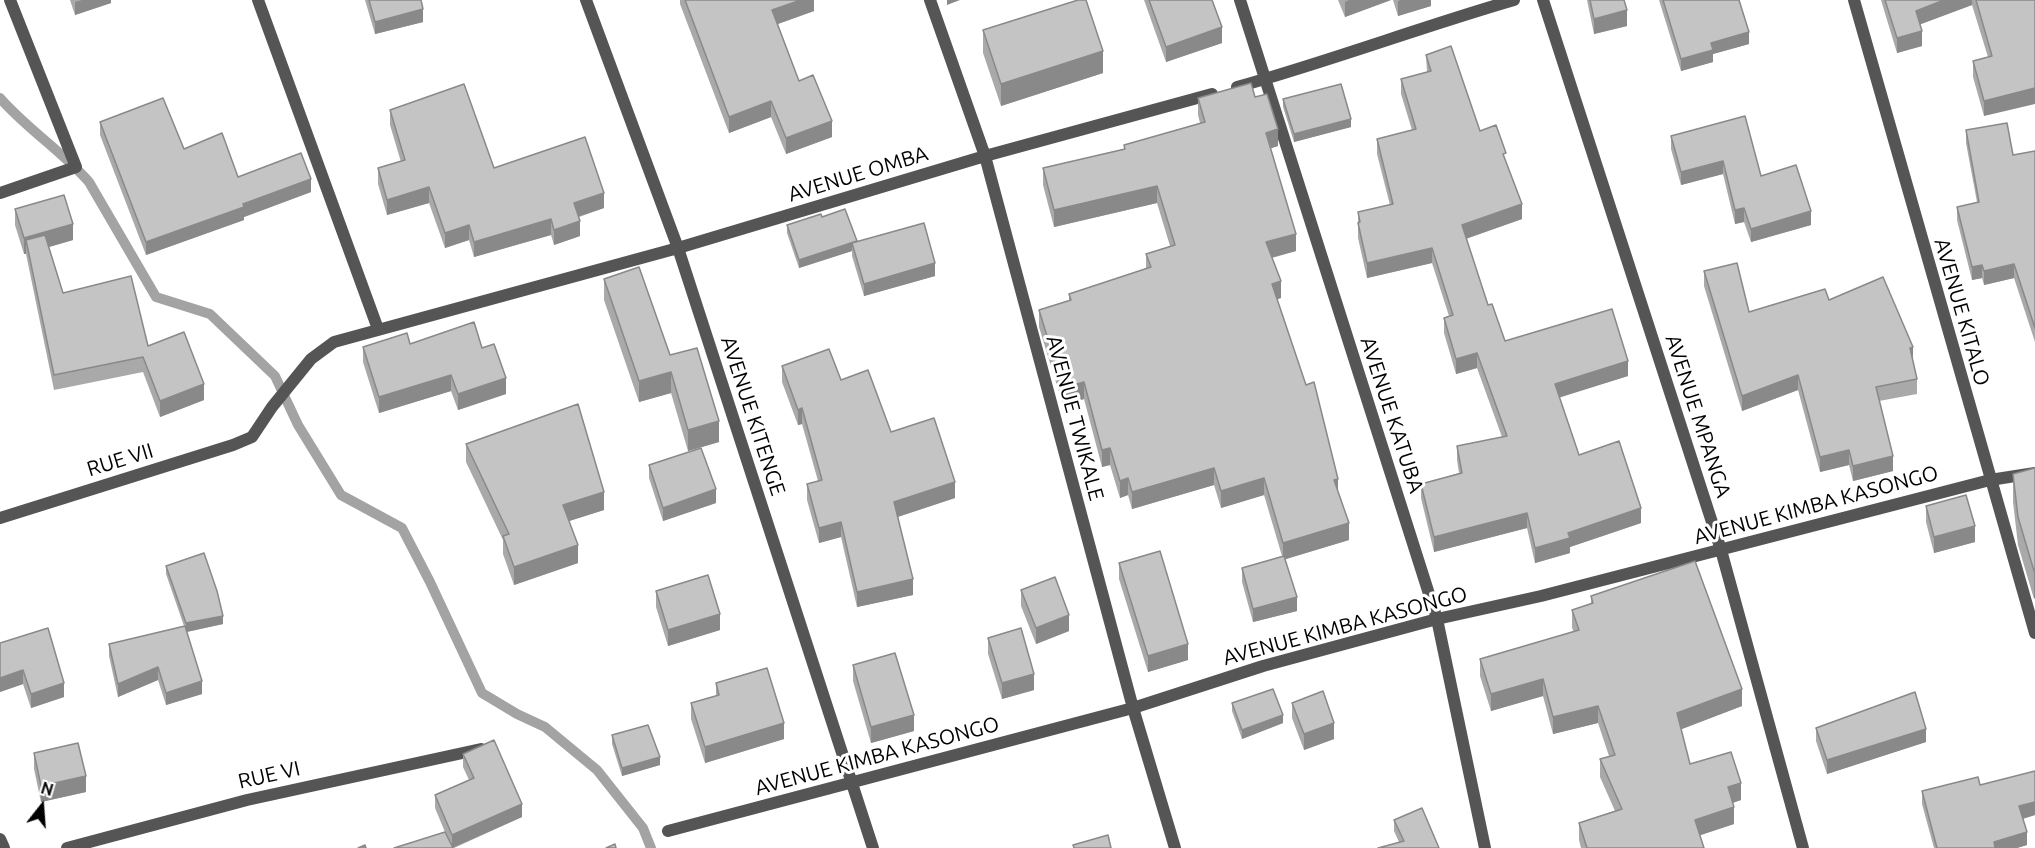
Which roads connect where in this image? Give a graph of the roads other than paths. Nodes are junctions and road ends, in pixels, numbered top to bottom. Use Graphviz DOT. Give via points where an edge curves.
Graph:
graph roads {
  1 [pos="10,0"];
  2 [pos="258,0"];
  3 [pos="586,0"];
  4 [pos="930,0"];
  5 [pos="1240,0"];
  6 [pos="1514,0"];
  7 [pos="1543,0"];
  8 [pos="1854,0"];
  9 [pos="1265,79"];
  10 [pos="985,156"];
  11 [pos="0,193"];
  12 [pos="678,248"];
  13 [pos="378,330"];
  14 [pos="252,437"];
  15 [pos="2035,473"];
  16 [pos="1990,480"];
  17 [pos="0,518"];
  18 [pos="1721,550"];
  19 [pos="1437,619"];
  20 [pos="2035,633"];
  21 [pos="1133,708"];
  22 [pos="481,749"];
  23 [pos="851,783"];
  24 [pos="668,831"];
  25 [pos="0,839"];
  26 [pos="4,848"];
  27 [pos="68,848"];
  28 [pos="873,848"];
  29 [pos="1175,848"];
  30 [pos="1485,848"];
  31 [pos="1803,848"];
  1 -- 11 [label="street" via="76,167"];
  2 -- 13 [label="street"];
  3 -- 12 [label="street, AVENUE KITENGE"];
  4 -- 10 [label="street, AVENUE TWIKALE"];
  5 -- 9 [label="street, AVENUE KATUBA"];
  6 -- 9 [label="street, AVENUE OMBA"];
  7 -- 18 [label="street, AVENUE MPANGA"];
  8 -- 16 [label="street, AVENUE KITALO"];
  9 -- 10 [label="street, AVENUE OMBA"];
  9 -- 19 [label="street, AVENUE KATUBA"];
  10 -- 12 [label="street, AVENUE OMBA"];
  10 -- 21 [label="street, AVENUE TWIKALE"];
  12 -- 13 [label="street, AVENUE OMBA"];
  12 -- 23 [label="street, AVENUE KITENGE"];
  13 -- 14 [label="street, AVENUE OMBA" via="334,342 311,359"];
  14 -- 17 [label="street, RUE VII"];
  15 -- 16 [label="street, AVENUE KIMBA KASONGO"];
  16 -- 18 [label="street, AVENUE KIMBA KASONGO"];
  16 -- 20 [label="street, AVENUE KITALO"];
  18 -- 19 [label="street, AVENUE KIMBA KASONGO"];
  18 -- 31 [label="street, AVENUE MPANGA"];
  19 -- 21 [label="street, AVENUE KIMBA KASONGO" via="1263,666"];
  19 -- 30 [label="street, AVENUE KATUBA"];
  21 -- 23 [label="street, AVENUE KIMBA KASONGO"];
  21 -- 29 [label="street, AVENUE TWIKALE"];
  22 -- 27 [label="street, RUE VI" via="247,800"];
  23 -- 24 [label="street, AVENUE KIMBA KASONGO"];
  23 -- 28 [label="street, AVENUE KITENGE"];
  25 -- 26 [label="street"];
}
